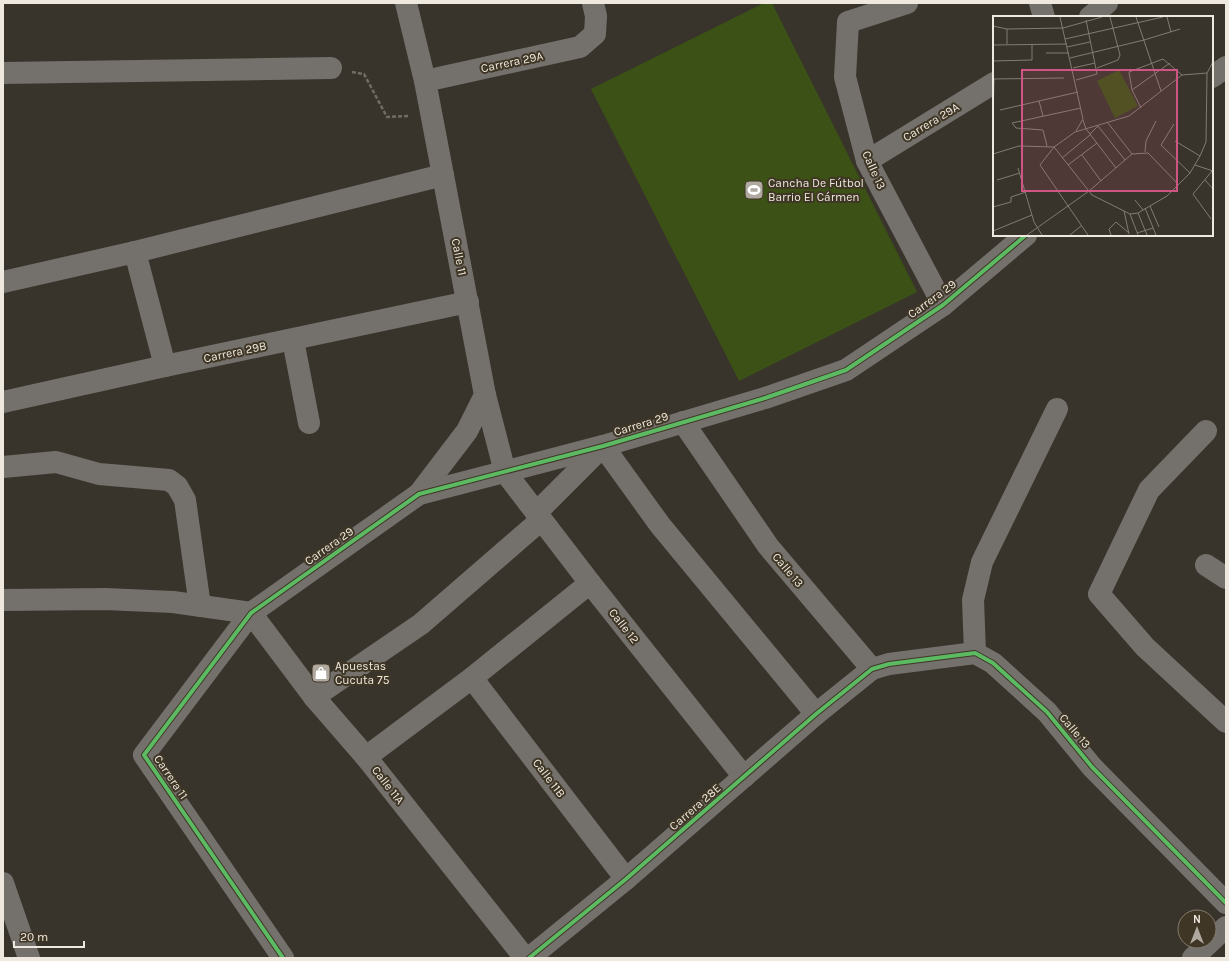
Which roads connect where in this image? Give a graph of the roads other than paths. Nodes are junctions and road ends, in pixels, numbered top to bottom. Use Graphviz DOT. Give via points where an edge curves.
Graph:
graph roads {
  1 [pos="406,3"];
  2 [pos="593,3"];
  3 [pos="907,3"];
  4 [pos="1040,3"];
  5 [pos="1107,3"];
  6 [pos="1044,16"];
  7 [pos="1091,16"];
  8 [pos="1226,67"];
  9 [pos="331,68"];
  10 [pos="3,73"];
  11 [pos="1213,76"];
  12 [pos="425,81"];
  13 [pos="993,84"];
  14 [pos="867,161"];
  15 [pos="442,175"];
  16 [pos="1025,236"];
  17 [pos="135,252"];
  18 [pos="3,282"];
  19 [pos="468,302"];
  20 [pos="943,305"];
  21 [pos="293,340"];
  22 [pos="165,366"];
  23 [pos="485,395"];
  24 [pos="3,402"];
  25 [pos="1057,409"];
  26 [pos="683,422"];
  27 [pos="309,423"];
  28 [pos="1206,431"];
  29 [pos="603,446"];
  30 [pos="3,467"];
  31 [pos="506,472"];
  32 [pos="419,494"];
  33 [pos="538,517"];
  34 [pos="1206,566"];
  35 [pos="1226,578"];
  36 [pos="590,583"];
  37 [pos="3,600"];
  38 [pos="200,606"];
  39 [pos="251,613"];
  40 [pos="975,653"];
  41 [pos="872,669"];
  42 [pos="472,678"];
  43 [pos="314,697"];
  44 [pos="816,714"];
  45 [pos="1226,722"];
  46 [pos="366,757"];
  47 [pos="744,777"];
  48 [pos="626,879"];
  49 [pos="3,882"];
  50 [pos="1226,903"];
  51 [pos="1226,927"];
  52 [pos="29,958"];
  53 [pos="283,958"];
  54 [pos="525,958"];
  55 [pos="529,958"];
  56 [pos="1193,958"];
  1 -- 12 [label="street, Calle 11"];
  2 -- 12 [label="street, Carrera 29A" via="596,16 594,34 580,46"];
  3 -- 14 [label="street, Calle 13" via="848,22 845,77"];
  4 -- 6 [label="street"];
  5 -- 7 [label="street"];
  8 -- 11 [label="street"];
  9 -- 10 [label="street"];
  12 -- 15 [label="street, Calle 11"];
  13 -- 14 [label="street, Carrera 29A"];
  14 -- 20 [label="street, Calle 13"];
  15 -- 17 [label="street"];
  15 -- 19 [label="street, Calle 11"];
  16 -- 20 [label="street, Carrera 29"];
  17 -- 18 [label="street"];
  17 -- 22 [label="street"];
  19 -- 21 [label="street, Carrera 29B"];
  19 -- 23 [label="street, Calle 11"];
  20 -- 26 [label="street, Carrera 29" via="846,370 765,398"];
  21 -- 22 [label="street, Carrera 29B"];
  21 -- 27 [label="street"];
  22 -- 24 [label="street, Carrera 29B"];
  23 -- 31 [label="street, Calle 11"];
  23 -- 32 [label="street" via="468,431"];
  25 -- 40 [label="street" via="982,562 973,600"];
  26 -- 29 [label="street, Carrera 29"];
  26 -- 41 [label="street, Calle 13" via="768,546"];
  28 -- 45 [label="street" via="1150,490 1099,594 1144,647"];
  29 -- 31 [label="street, Carrera 29"];
  29 -- 33 [label="street"];
  29 -- 44 [label="street" via="660,525"];
  30 -- 38 [label="street" via="56,462 99,474 168,480 177,486 185,500"];
  31 -- 32 [label="street, Carrera 29"];
  31 -- 33 [label="street, Calle 12"];
  32 -- 39 [label="street, Carrera 29"];
  33 -- 36 [label="street, Calle 12"];
  33 -- 43 [label="street" via="421,624"];
  34 -- 35 [label="street"];
  36 -- 42 [label="street"];
  36 -- 47 [label="street, Calle 12"];
  37 -- 38 [label="street" via="105,599 173,602"];
  38 -- 39 [label="street"];
  39 -- 43 [label="street, Calle 11A"];
  39 -- 53 [label="street, Carrera 11" via="144,755"];
  40 -- 41 [label="street" via="889,664"];
  40 -- 50 [label="street, Calle 13" via="992,663 1047,712 1092,767"];
  41 -- 44 [label="street, Carrera 28E"];
  42 -- 46 [label="street"];
  42 -- 48 [label="street, Calle 11B"];
  43 -- 46 [label="street, Calle 11A"];
  44 -- 47 [label="street, Carrera 28E"];
  46 -- 54 [label="street, Calle 11A"];
  47 -- 48 [label="street, Carrera 28E"];
  48 -- 55 [label="street, Carrera 28E"];
  49 -- 52 [label="street"];
  51 -- 56 [label="street"];
}
